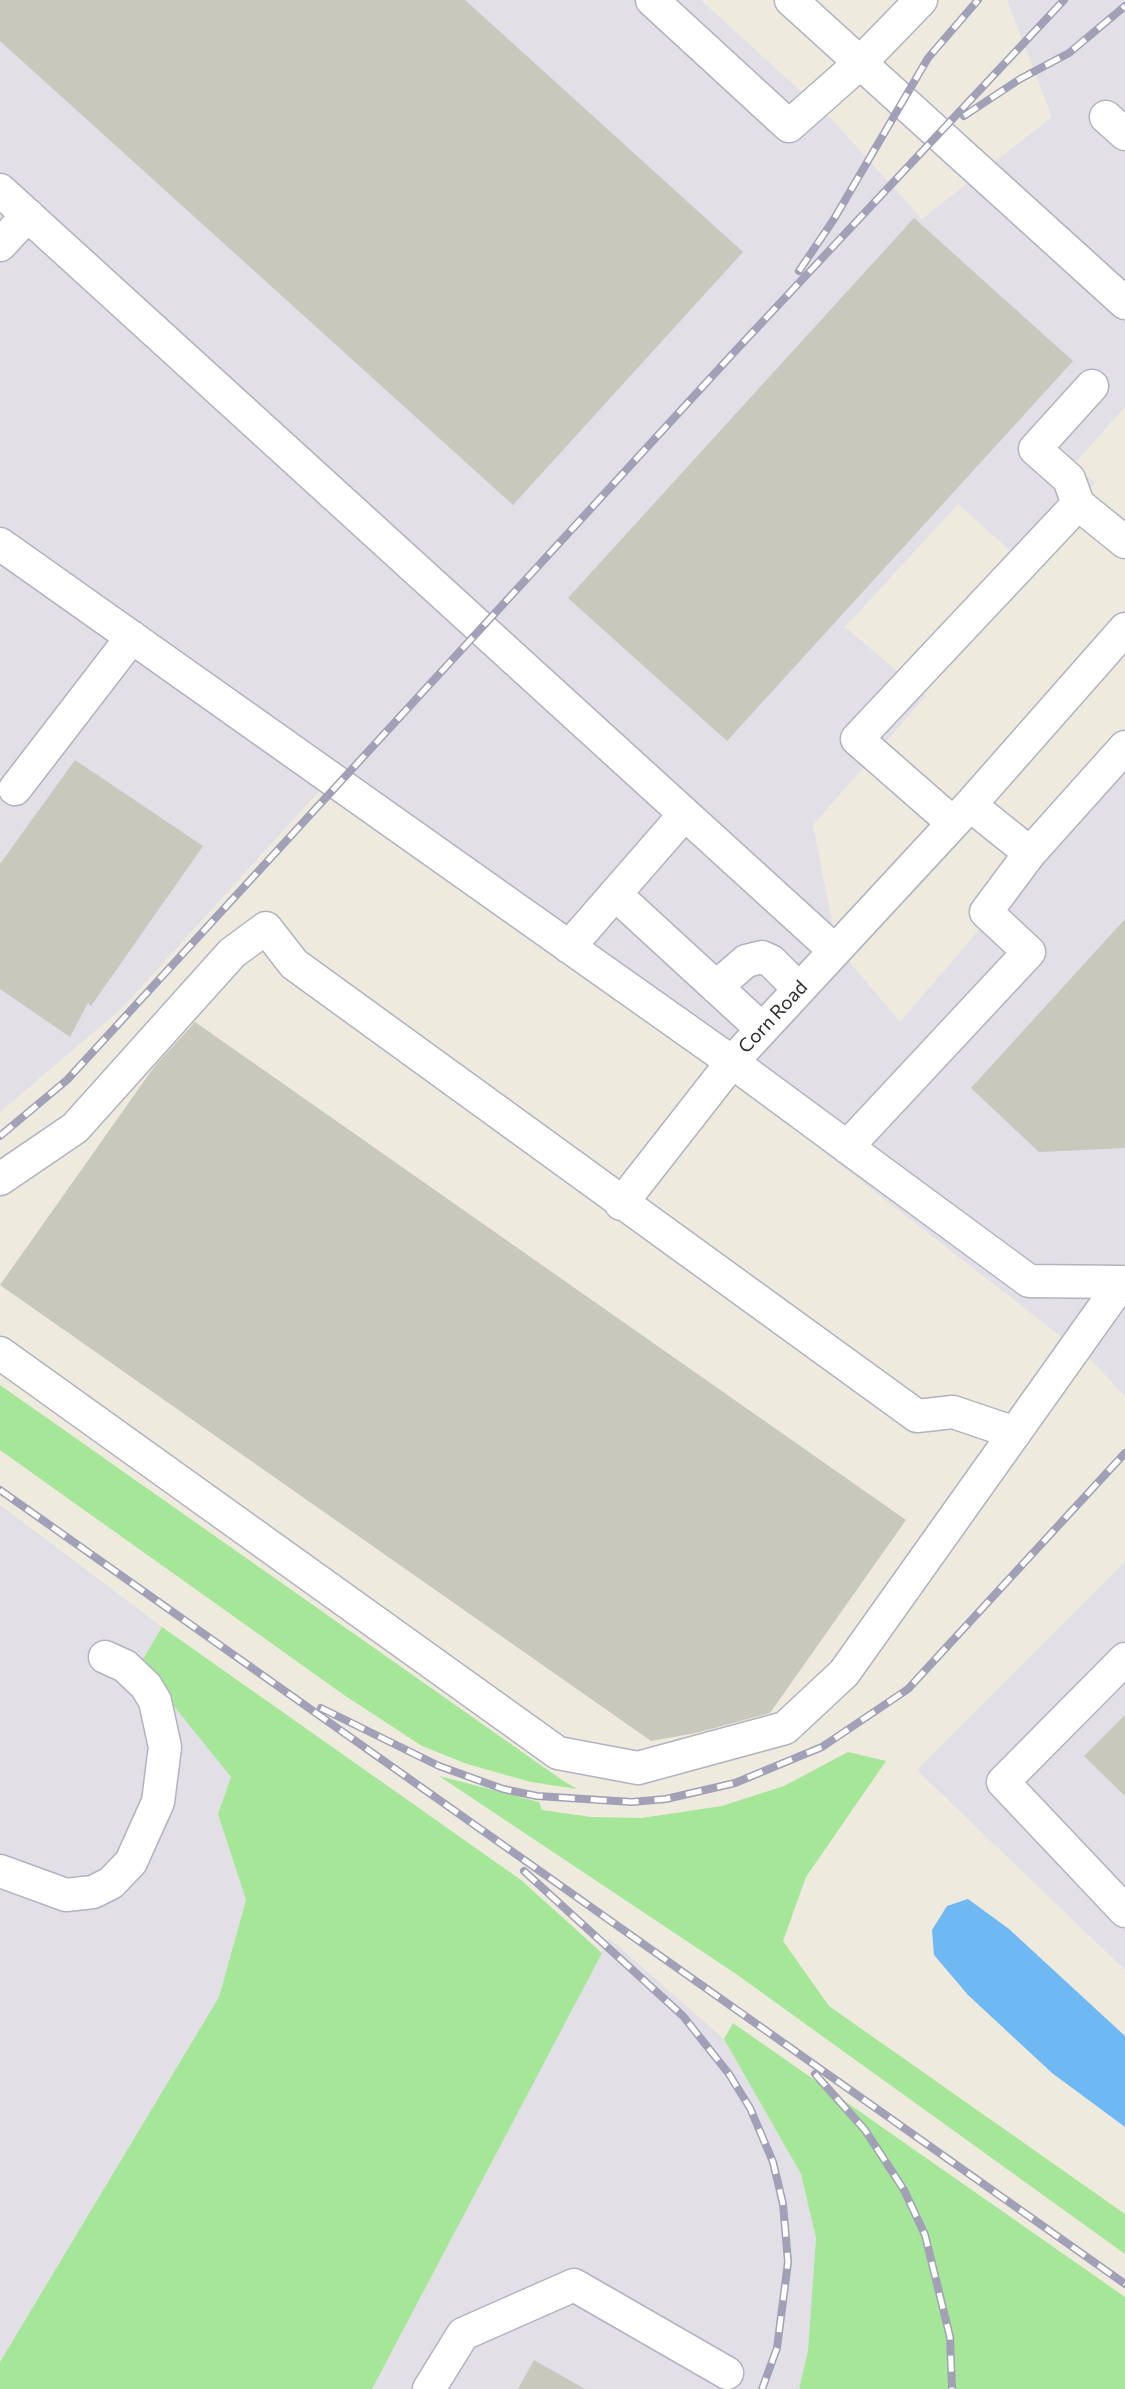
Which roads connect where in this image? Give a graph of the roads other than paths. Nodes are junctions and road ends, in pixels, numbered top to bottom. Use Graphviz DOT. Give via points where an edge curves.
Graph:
graph roads {
  1 [pos="652,0"];
  2 [pos="791,0"];
  3 [pos="921,0"];
  4 [pos="859,64"];
  5 [pos="0,190"];
  6 [pos="27,215"];
  7 [pos="0,245"];
  8 [pos="1125,303"];
  9 [pos="1092,386"];
  10 [pos="1078,504"];
  11 [pos="1125,542"];
  12 [pos="0,544"];
  13 [pos="1125,629"];
  14 [pos="132,638"];
  15 [pos="1125,747"];
  16 [pos="8,799"];
  17 [pos="961,814"];
  18 [pos="684,816"];
  19 [pos="1030,853"];
  20 [pos="615,894"];
  21 [pos="569,947"];
  22 [pos="834,950"];
  23 [pos="716,987"];
  24 [pos="799,989"];
  25 [pos="762,1029"];
  26 [pos="732,1062"];
  27 [pos="847,1147"];
  28 [pos="0,1179"];
  29 [pos="621,1204"];
  30 [pos="0,1353"];
  31 [pos="1015,1433"];
  32 [pos="105,1657"];
  33 [pos="1125,1659"];
  34 [pos="0,1871"];
  35 [pos="1125,1910"];
  36 [pos="727,2373"];
  37 [pos="429,2389"];
  1 -- 4 [label="street" via="789,126"];
  2 -- 4 [label="street"];
  3 -- 4 [label="street"];
  4 -- 8 [label="street"];
  5 -- 6 [label="street"];
  6 -- 7 [label="street"];
  6 -- 18 [label="street"];
  9 -- 10 [label="street" via="1035,449 1069,479"];
  10 -- 11 [label="street"];
  10 -- 17 [label="street" via="857,738"];
  12 -- 14 [label="street"];
  13 -- 17 [label="street, Corn Road"];
  14 -- 16 [label="street"];
  14 -- 21 [label="street"];
  15 -- 19 [label="street"];
  17 -- 19 [label="street"];
  17 -- 22 [label="street, Corn Road"];
  18 -- 20 [label="street"];
  18 -- 22 [label="street"];
  19 -- 27 [label="street" via="986,912 1029,952"];
  20 -- 21 [label="street"];
  20 -- 23 [label="street"];
  21 -- 26 [label="street"];
  22 -- 24 [label="street, Corn Road"];
  23 -- 24 [label="street" via="746,961 762,957"];
  23 -- 25 [label="street"];
  24 -- 25 [label="street, Corn Road"];
  25 -- 26 [label="street, Corn Road"];
  26 -- 27 [label="street, Corn Road"];
  26 -- 29 [label="street"];
  27 -- 31 [label="street, Corn Road" via="1029,1281 1122,1282"];
  28 -- 29 [label="street" via="75,1128 232,953 266,928 295,964"];
  29 -- 31 [label="street" via="917,1416 953,1412"];
  30 -- 31 [label="street" via="558,1753 638,1768 785,1728 844,1673"];
  32 -- 34 [label="street" via="125,1666 146,1686 155,1702 165,1747 158,1802 131,1862 93,1892 66,1895"];
  33 -- 35 [label="street" via="1003,1782"];
  36 -- 37 [label="street" via="574,2285 463,2334"];
}
